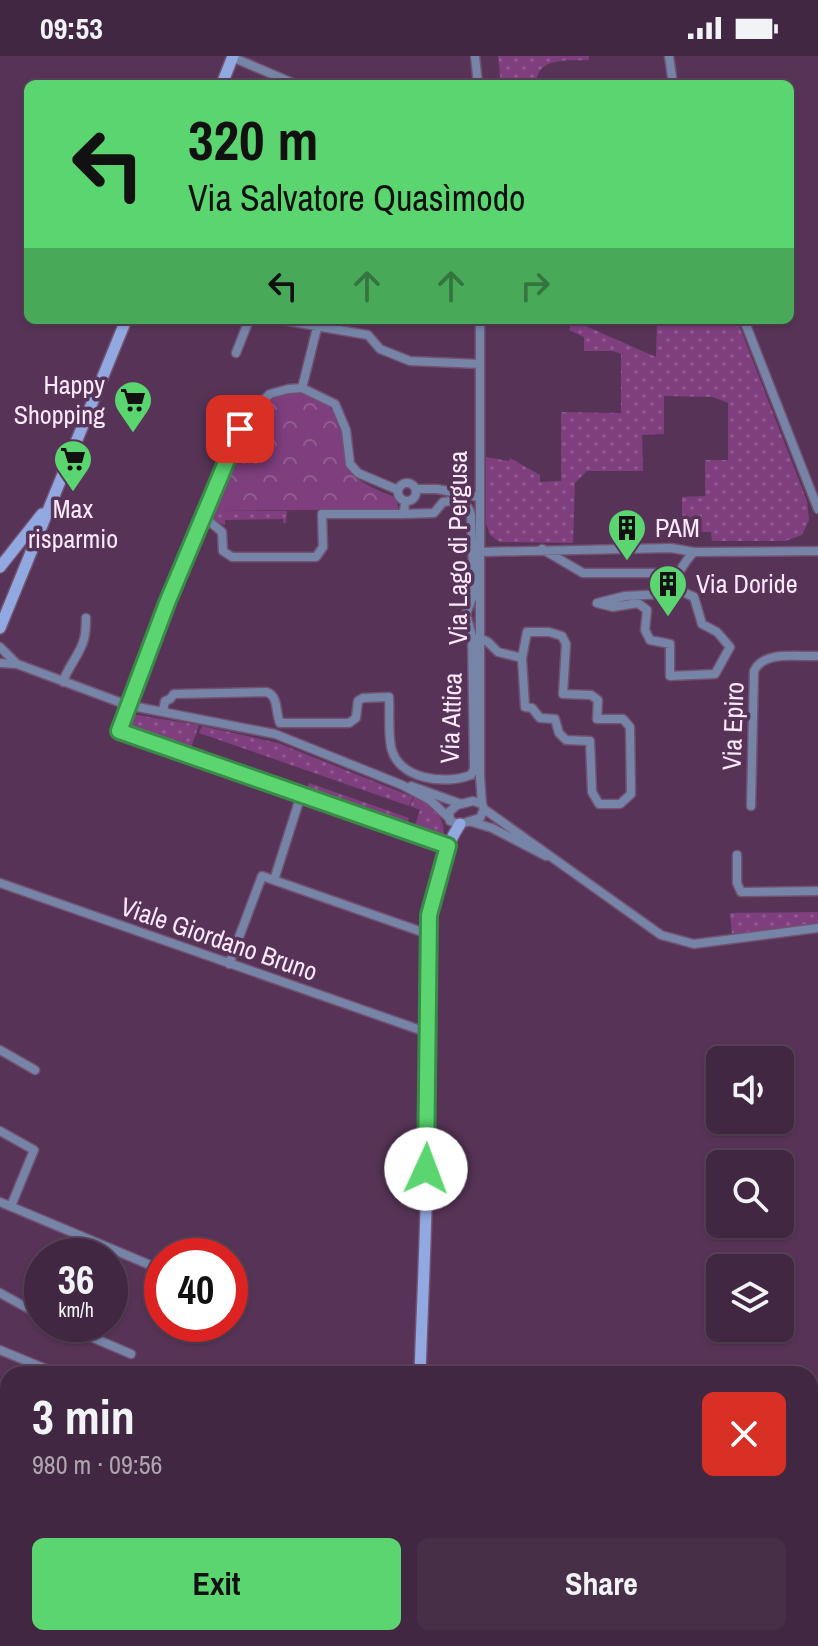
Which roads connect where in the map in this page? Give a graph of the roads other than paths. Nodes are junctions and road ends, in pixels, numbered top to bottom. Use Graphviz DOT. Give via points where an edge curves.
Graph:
graph roads {
  1 [pos="475,56"];
  2 [pos="669,56"];
  3 [pos="232,57"];
  4 [pos="223,80"];
  5 [pos="286,80"];
  6 [pos="478,80"];
  7 [pos="672,80"];
  8 [pos="124,324"];
  9 [pos="247,324"];
  10 [pos="318,324"];
  11 [pos="322,324"];
  12 [pos="480,324"];
  13 [pos="746,324"];
  14 [pos="236,353"];
  15 [pos="480,364"];
  16 [pos="302,388"];
  17 [pos="416,489"];
  18 [pos="398,490"];
  19 [pos="479,497"];
  20 [pos="405,501"];
  21 [pos="50,504"];
  22 [pos="818,509"];
  23 [pos="404,514"];
  24 [pos="204,517"];
  25 [pos="542,549"];
  26 [pos="818,551"];
  27 [pos="480,552"];
  28 [pos="694,552"];
  29 [pos="0,567"];
  30 [pos="674,583"];
  31 [pos="466,614"];
  32 [pos="480,615"];
  33 [pos="86,618"];
  34 [pos="0,628"];
  35 [pos="480,638"];
  36 [pos="0,647"];
  37 [pos="818,656"];
  38 [pos="522,658"];
  39 [pos="0,663"];
  40 [pos="17,664"];
  41 [pos="63,682"];
  42 [pos="127,705"];
  43 [pos="163,711"];
  44 [pos="480,776"];
  45 [pos="402,785"];
  46 [pos="301,795"];
  47 [pos="464,803"];
  48 [pos="483,806"];
  49 [pos="751,806"];
  50 [pos="457,820"];
  51 [pos="448,846"];
  52 [pos="737,855"];
  53 [pos="551,857"];
  54 [pos="274,880"];
  55 [pos="0,883"];
  56 [pos="818,891"];
  57 [pos="818,928"];
  58 [pos="428,934"];
  59 [pos="229,964"];
  60 [pos="426,1032"];
  61 [pos="0,1050"];
  62 [pos="35,1070"];
  63 [pos="0,1131"];
  64 [pos="0,1202"];
  65 [pos="11,1206"];
  66 [pos="144,1262"];
  67 [pos="0,1293"];
  68 [pos="24,1306"];
  69 [pos="103,1342"];
  70 [pos="0,1350"];
  71 [pos="131,1354"];
  72 [pos="39,1366"];
  73 [pos="420,1366"];
  1 -- 6 [label="street"];
  2 -- 7 [label="street"];
  3 -- 4 [label="street"];
  3 -- 5 [label="street"];
  8 -- 21 [label="street"];
  9 -- 14 [label="street"];
  10 -- 16 [label="street"];
  11 -- 15 [label="street" via="368,335 380,349 410,361"];
  12 -- 15 [label="street, Via Lago di Pergusa"];
  13 -- 22 [label="street"];
  15 -- 19 [label="street, Via Lago di Pergusa"];
  16 -- 18 [label="street" via="335,404 346,430 350,464 358,473"];
  16 -- 24 [label="street" via="270,394 248,415"];
  17 -- 18 [label="street" via="407,483"];
  17 -- 19 [label="street"];
  17 -- 20 [label="street" via="414,498"];
  18 -- 20 [label="street"];
  19 -- 27 [label="street, Via Lago di Pergusa"];
  20 -- 23 [label="street"];
  21 -- 29 [label="street"];
  21 -- 34 [label="street"];
  23 -- 24 [label="street, Via Attica" via="322,514 323,547 316,557 232,557 223,551 222,532"];
  23 -- 31 [label="street, Via Attica" via="434,513 443,502 454,500 469,507 474,593"];
  24 -- 42 [label="street"];
  25 -- 27 [label="street"];
  25 -- 28 [label="street"];
  25 -- 30 [label="street" via="583,573 666,573"];
  26 -- 28 [label="street"];
  27 -- 32 [label="street, Via Lago di Pergusa"];
  28 -- 30 [label="street"];
  30 -- 30 [label="street" via="694,597 702,624 730,647 715,674 670,676 670,644 650,640 647,610 638,603 597,603 665,594"];
  31 -- 32 [label="street"];
  31 -- 43 [label="street, Via Attica" via="472,636 474,769 462,779 423,778 403,765 391,750 389,697 358,701 356,718 349,723 280,723 276,701 267,692 174,694"];
  32 -- 35 [label="street, Via Lago di Pergusa"];
  33 -- 41 [label="street" via="84,639"];
  35 -- 38 [label="street" via="498,652"];
  35 -- 44 [label="street, Via Lago di Pergusa"];
  36 -- 40 [label="street"];
  37 -- 49 [label="street, Via Epiro" via="765,658 754,671"];
  38 -- 38 [label="street" via="525,707 540,718 555,719 566,740 590,741 592,792 599,804 620,804 631,794 630,727 623,719 597,719 598,700 591,695 563,694 562,636 527,632"];
  39 -- 40 [label="street"];
  40 -- 41 [label="street"];
  41 -- 42 [label="street"];
  42 -- 43 [label="street"];
  42 -- 46 [label="street" via="114,730"];
  43 -- 45 [label="street" via="275,734"];
  44 -- 47 [label="street"];
  44 -- 48 [label="street, Via Lago di Pergusa"];
  45 -- 47 [label="street"];
  45 -- 50 [label="street"];
  46 -- 51 [label="street"];
  46 -- 54 [label="street"];
  47 -- 48 [label="street"];
  47 -- 50 [label="street" via="451,809"];
  48 -- 50 [label="street" via="480,818"];
  48 -- 53 [label="street"];
  50 -- 51 [label="street"];
  50 -- 53 [label="street" via="492,828"];
  51 -- 58 [label="street"];
  52 -- 56 [label="street" via="741,892"];
  53 -- 57 [label="street" via="661,935 694,944"];
  54 -- 58 [label="street"];
  54 -- 59 [label="street" via="262,876"];
  55 -- 59 [label="street, Viale Giordano Bruno"];
  58 -- 60 [label="street"];
  59 -- 60 [label="street, Viale Giordano Bruno"];
  60 -- 73 [label="street"];
  61 -- 62 [label="street"];
  63 -- 65 [label="street" via="34,1150"];
  64 -- 65 [label="street"];
  65 -- 66 [label="street"];
  67 -- 68 [label="street"];
  69 -- 71 [label="street"];
  70 -- 72 [label="street"];
}
